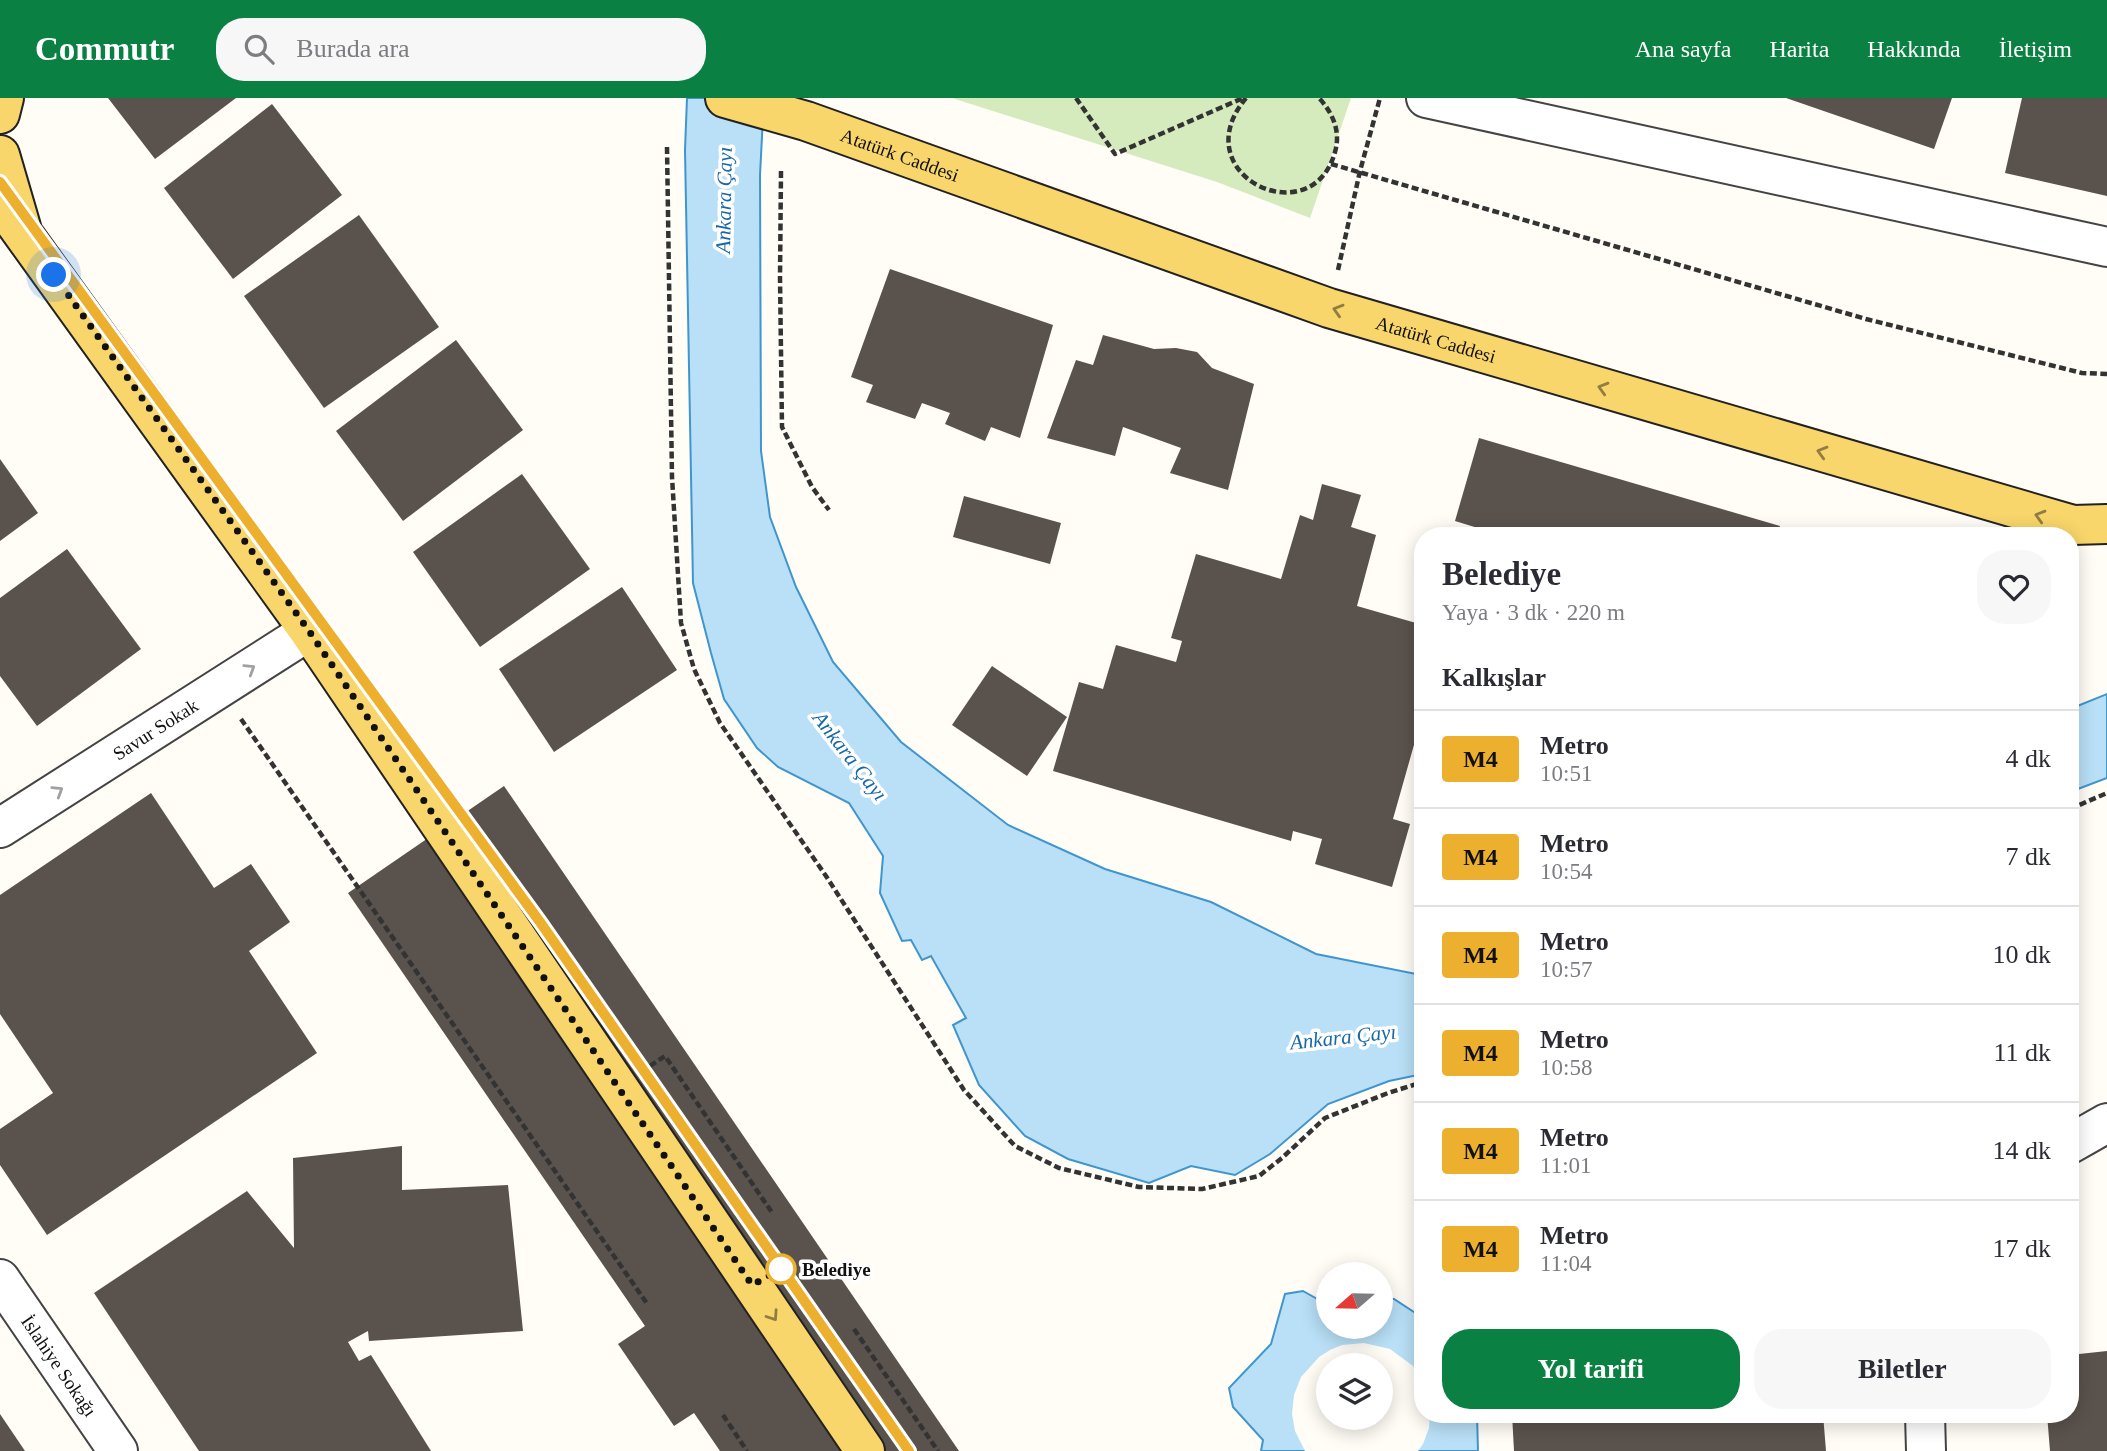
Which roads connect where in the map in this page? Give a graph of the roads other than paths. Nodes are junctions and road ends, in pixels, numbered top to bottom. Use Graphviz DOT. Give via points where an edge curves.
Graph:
graph roads {
  1 [pos="4,98"];
  2 [pos="725,98"];
  3 [pos="1426,98"];
  4 [pos="0,114"];
  5 [pos="0,155"];
  6 [pos="11,216"];
  7 [pos="2107,247"];
  8 [pos="2107,524"];
  9 [pos="309,631"];
  10 [pos="0,828"];
  11 [pos="2107,1124"];
  12 [pos="2079,1139"];
  13 [pos="0,1279"];
  14 [pos="1925,1423"];
  15 [pos="850,1435"];
  16 [pos="118,1451"];
  17 [pos="865,1451"];
  18 [pos="1926,1451"];
  1 -- 4 [label="main road"];
  8 -- 2 [label="main road, Atatürk Caddesi, one-way" via="2073,526 1329,308 806,121"];
  3 -- 7 [label="street"];
  5 -- 6 [label="main road"];
  6 -- 9 [label="main road"];
  10 -- 9 [label="street, Savur Sokak, one-way"];
  9 -- 15 [label="main road, one-way"];
  11 -- 12 [label="street"];
  13 -- 16 [label="street, İslahiye Sokağı"];
  14 -- 18 [label="street"];
  15 -- 17 [label="main road"];
}
